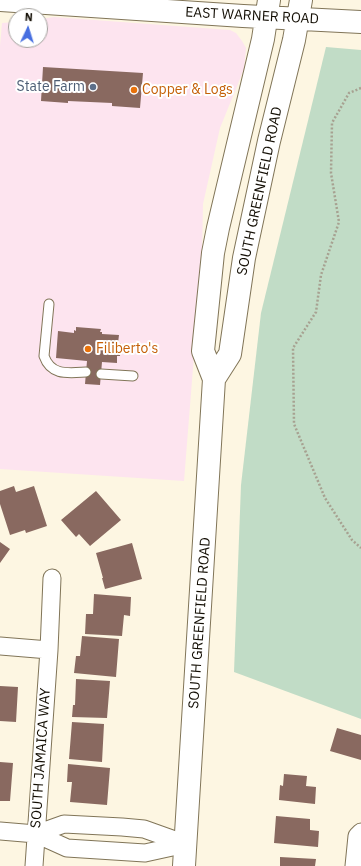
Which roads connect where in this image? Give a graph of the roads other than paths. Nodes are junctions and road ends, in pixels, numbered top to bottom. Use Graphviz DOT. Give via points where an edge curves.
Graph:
graph roads {
  1 [pos="0,0"];
  2 [pos="268,9"];
  3 [pos="300,9"];
  4 [pos="361,22"];
  5 [pos="49,304"];
  6 [pos="86,372"];
  7 [pos="101,374"];
  8 [pos="133,376"];
  9 [pos="214,379"];
  10 [pos="52,578"];
  11 [pos="0,646"];
  12 [pos="49,650"];
  13 [pos="0,831"];
  14 [pos="361,832"];
  15 [pos="36,834"];
  16 [pos="186,844"];
  17 [pos="34,866"];
  18 [pos="184,866"];
  19 [pos="354,866"];
  1 -- 2 [label="main road, EAST WARNER ROAD"];
  2 -- 3 [label="main road, EAST WARNER ROAD"];
  2 -- 9 [label="main road, SOUTH GREENFIELD ROAD" via="213,253 203,351"];
  3 -- 4 [label="main road, EAST WARNER ROAD"];
  3 -- 9 [label="main road, SOUTH GREENFIELD ROAD" via="244,258 230,354"];
  5 -- 6 [label="lane" via="44,356 47,364 60,372"];
  7 -- 8 [label="lane"];
  9 -- 16 [label="main road, SOUTH GREENFIELD ROAD"];
  10 -- 12 [label="street, SOUTH JAMAICA WAY"];
  11 -- 12 [label="street"];
  12 -- 15 [label="street, SOUTH JAMAICA WAY"];
  13 -- 15 [label="street"];
  14 -- 19 [label="street" via="357,836"];
  15 -- 16 [label="street" via="67,848 145,853"];
  15 -- 16 [label="street" via="64,824 122,827 144,829"];
  15 -- 17 [label="street, SOUTH JAMAICA WAY"];
  16 -- 18 [label="main road, SOUTH GREENFIELD ROAD"];
}
